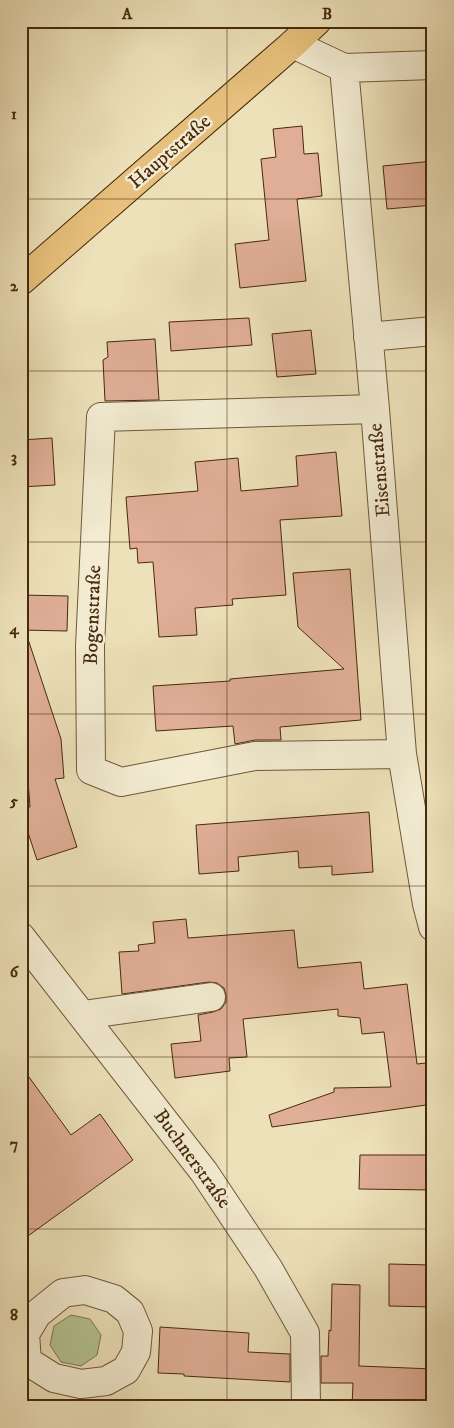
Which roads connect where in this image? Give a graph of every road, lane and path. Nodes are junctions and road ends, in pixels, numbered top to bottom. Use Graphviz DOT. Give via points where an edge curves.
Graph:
graph roads {
  1 [pos="317,21"];
  2 [pos="294,44"];
  3 [pos="433,65"];
  4 [pos="344,68"];
  5 [pos="21,281"];
  6 [pos="433,331"];
  7 [pos="368,337"];
  8 [pos="375,410"];
  9 [pos="402,754"];
  10 [pos="433,927"];
  11 [pos="22,939"];
  12 [pos="211,997"];
  13 [pos="83,1015"];
  14 [pos="306,1406"];
  1 -- 2 [label="main road, Hauptstraße"];
  2 -- 4 [label="street"];
  2 -- 5 [label="main road, Hauptstraße"];
  3 -- 4 [label="street"];
  4 -- 7 [label="street, Eisenstraße"];
  6 -- 7 [label="street"];
  7 -- 8 [label="street, Eisenstraße"];
  8 -- 9 [label="street, Eisenstraße"];
  8 -- 9 [label="street, Bogenstraße" via="101,417 90,646 91,770 121,782 254,756"];
  9 -- 10 [label="street, Eisenstraße"];
  11 -- 13 [label="street, Buchnerstraße"];
  12 -- 13 [label="street"];
  13 -- 14 [label="street, Buchnerstraße" via="204,1172 292,1308 305,1333"];
}
